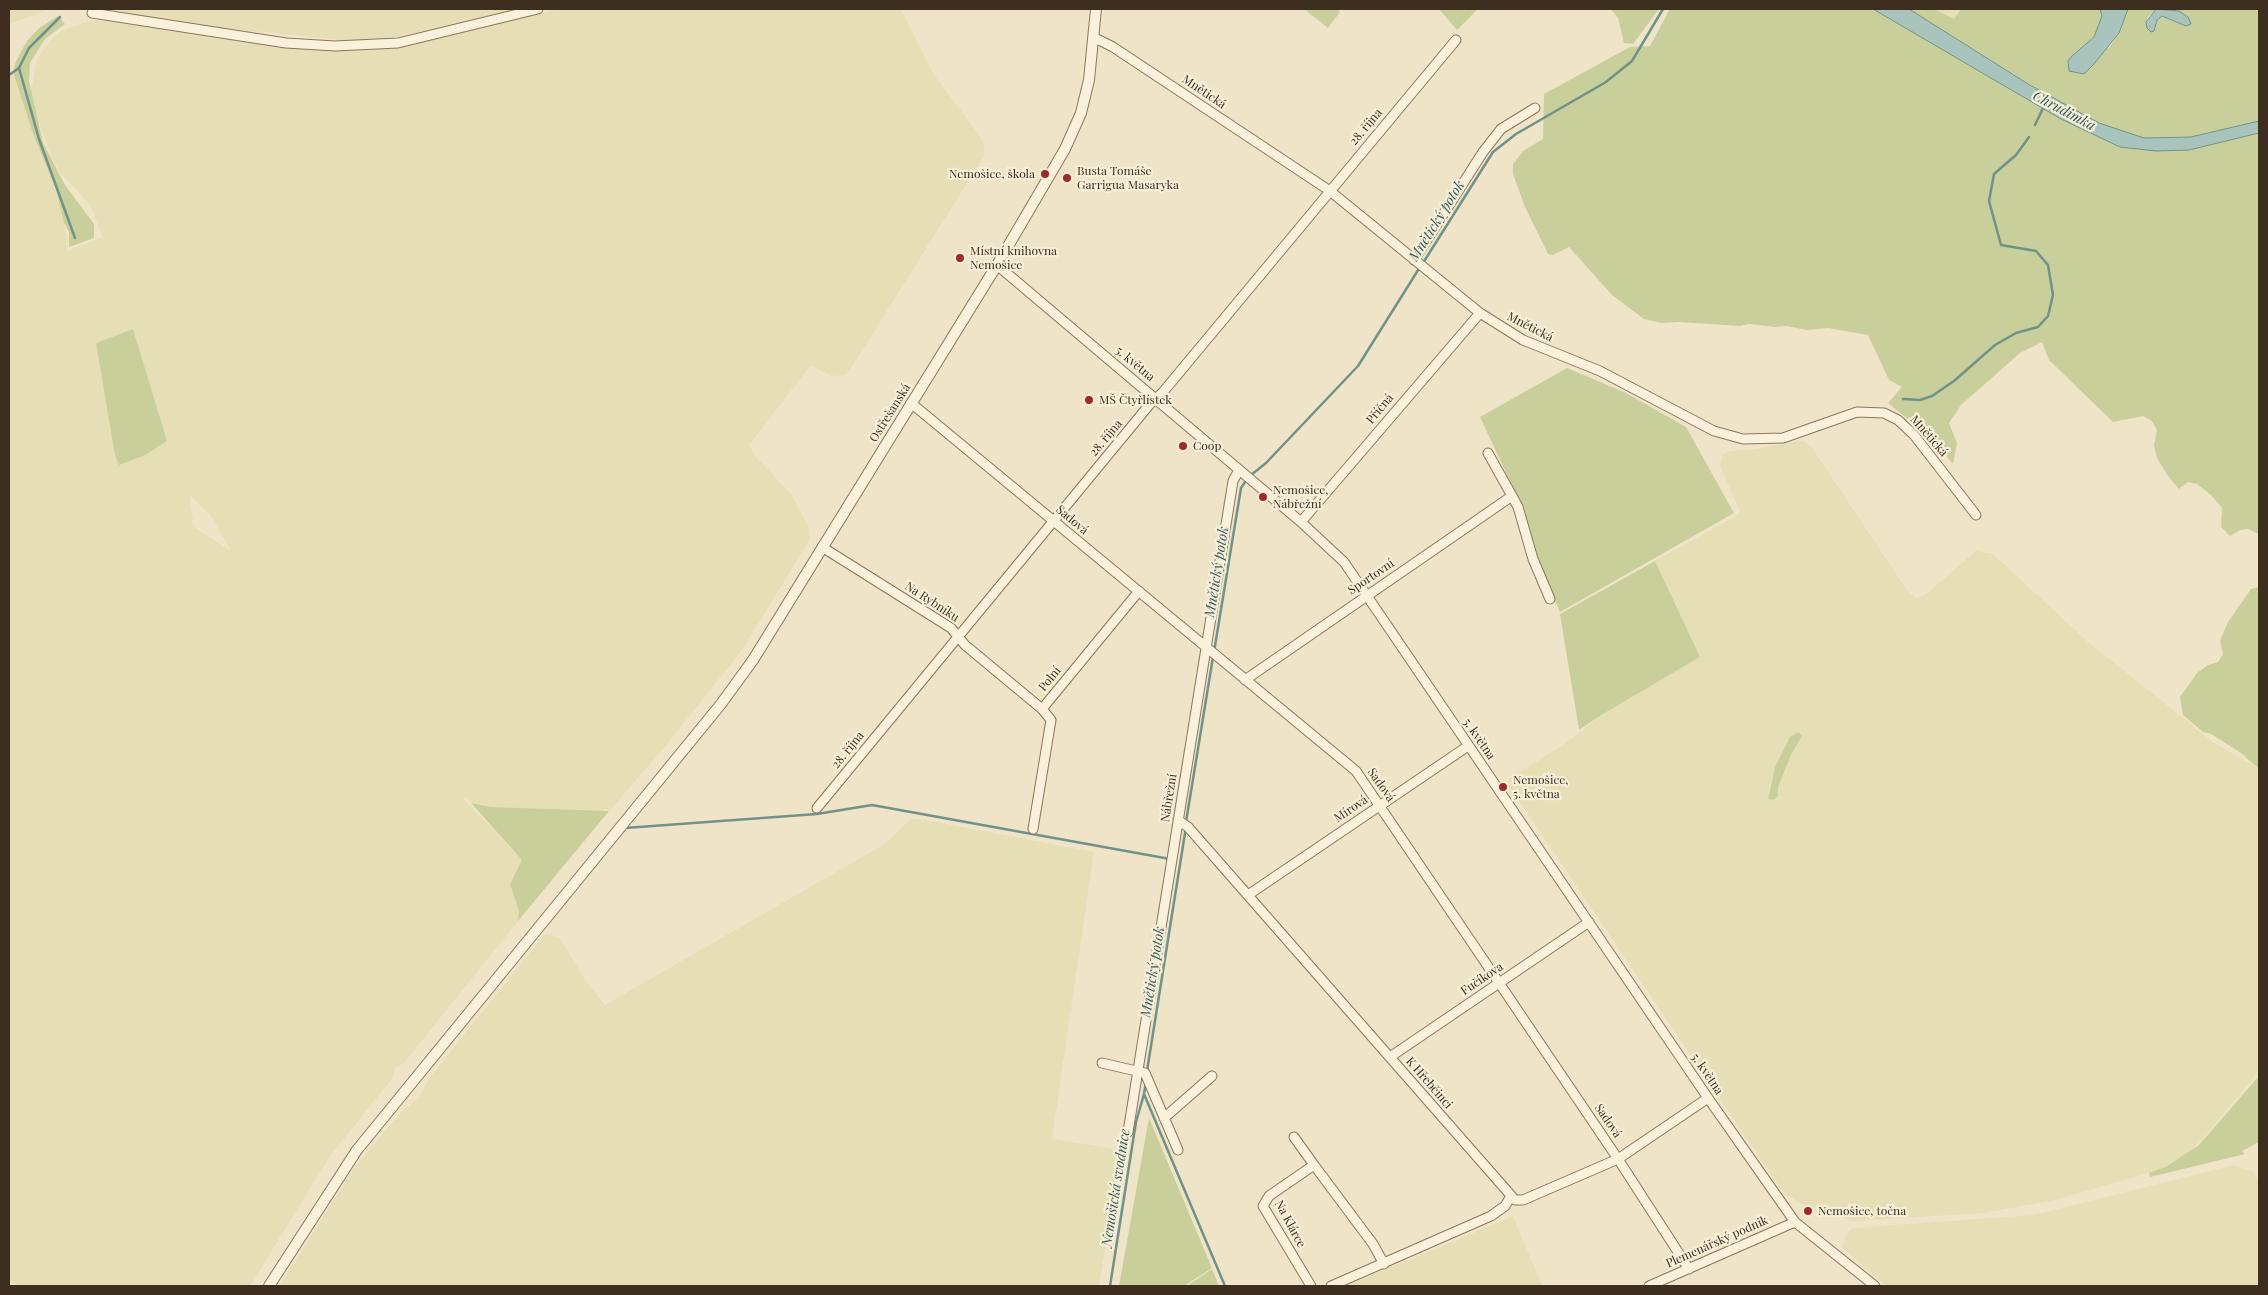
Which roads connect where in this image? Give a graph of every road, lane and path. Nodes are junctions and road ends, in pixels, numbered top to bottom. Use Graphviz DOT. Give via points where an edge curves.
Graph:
graph roads {
  1 [pos="538,9"];
  2 [pos="1094,9"];
  3 [pos="92,13"];
  4 [pos="1095,33"];
  5 [pos="1456,40"];
  6 [pos="1535,108"];
  7 [pos="1330,191"];
  8 [pos="1414,260"];
  9 [pos="997,265"];
  10 [pos="1480,313"];
  11 [pos="1156,398"];
  12 [pos="911,403"];
  13 [pos="1488,453"];
  14 [pos="1240,471"];
  15 [pos="1512,496"];
  16 [pos="1976,516"];
  17 [pos="1053,521"];
  18 [pos="1301,522"];
  19 [pos="822,547"];
  20 [pos="1138,591"];
  21 [pos="1366,595"];
  22 [pos="1550,599"];
  23 [pos="959,636"];
  24 [pos="1208,649"];
  25 [pos="1245,680"];
  26 [pos="1042,709"];
  27 [pos="1468,746"];
  28 [pos="1380,805"];
  29 [pos="817,808"];
  30 [pos="1183,822"];
  31 [pos="1033,830"];
  32 [pos="1248,895"];
  33 [pos="1589,922"];
  34 [pos="1499,983"];
  35 [pos="1390,1057"];
  36 [pos="1102,1063"];
  37 [pos="1139,1070"];
  38 [pos="1212,1076"];
  39 [pos="1708,1098"];
  40 [pos="1164,1118"];
  41 [pos="1128,1132"];
  42 [pos="1294,1137"];
  43 [pos="1178,1150"];
  44 [pos="1618,1159"];
  45 [pos="1314,1165"];
  46 [pos="1511,1196"];
  47 [pos="1795,1222"];
  48 [pos="1384,1264"];
  49 [pos="1689,1269"];
  50 [pos="269,1286"];
  51 [pos="1311,1286"];
  52 [pos="1331,1286"];
  53 [pos="1649,1286"];
  54 [pos="1875,1286"];
  1 -- 3 [label="street" via="398,43 335,46 286,43"];
  2 -- 4 [label="street, Ostřešanská"];
  4 -- 7 [label="street, Mnětická"];
  4 -- 9 [label="street, Ostřešanská" via="1090,80 1076,126"];
  5 -- 7 [label="street, 28. října"];
  6 -- 8 [label="street" via="1501,129"];
  7 -- 8 [label="street, Mnětická"];
  7 -- 11 [label="street, 28. října"];
  8 -- 10 [label="street, Mnětická"];
  9 -- 11 [label="street, 5. května"];
  9 -- 12 [label="street, Ostřešanská"];
  10 -- 16 [label="street, Mnětická" via="1523,340 1600,371 1726,436 1770,440 1857,412 1891,416 1914,435"];
  10 -- 18 [label="street, Příčná"];
  11 -- 14 [label="street, 5. května"];
  11 -- 17 [label="street, 28. října"];
  12 -- 17 [label="street, Sadová"];
  12 -- 19 [label="street, Ostřešanská"];
  13 -- 15 [label="street"];
  14 -- 18 [label="street, 5. května"];
  14 -- 24 [label="street, Nábřežní" via="1233,481"];
  15 -- 21 [label="street, Sportovní"];
  15 -- 22 [label="street"];
  17 -- 20 [label="street, Sadová"];
  17 -- 23 [label="street, 28. října"];
  18 -- 21 [label="street, 5. května" via="1344,562"];
  19 -- 23 [label="street, Na Rybníku"];
  19 -- 50 [label="street, Ostřešanská" via="743,675 357,1150"];
  20 -- 24 [label="street, Sadová"];
  20 -- 26 [label="street, Polní"];
  21 -- 25 [label="street, Sportovní"];
  21 -- 27 [label="street, 5. května"];
  23 -- 26 [label="street, Na Rybníku" via="964,645"];
  23 -- 29 [label="street, 28. října"];
  24 -- 25 [label="street, Sadová"];
  24 -- 30 [label="street, Nábřežní"];
  25 -- 28 [label="street, Sadová" via="1356,771"];
  26 -- 31 [label="street, Polní" via="1051,720"];
  27 -- 28 [label="street, Mírová"];
  27 -- 33 [label="street, 5. května"];
  28 -- 32 [label="street, Mírová"];
  28 -- 34 [label="street, Sadová"];
  30 -- 32 [label="street, K Hřebčinci"];
  30 -- 37 [label="street, Nábřežní" via="1172,859"];
  32 -- 35 [label="street, K Hřebčinci"];
  33 -- 34 [label="street, Fučíkova"];
  33 -- 39 [label="street, 5. května"];
  34 -- 35 [label="street, Fučíkova"];
  34 -- 44 [label="street, Sadová"];
  35 -- 46 [label="street, K Hřebčinci"];
  36 -- 37 [label="street"];
  37 -- 40 [label="street" via="1145,1073"];
  37 -- 41 [label="street, Nábřežní"];
  38 -- 40 [label="street"];
  39 -- 44 [label="street"];
  39 -- 47 [label="street, 5. května"];
  40 -- 43 [label="street"];
  42 -- 45 [label="street"];
  44 -- 46 [label="street" via="1523,1200 1518,1201"];
  44 -- 49 [label="street, Sadová"];
  45 -- 48 [label="street"];
  45 -- 51 [label="street, Na Klárce" via="1269,1196 1264,1206"];
  46 -- 48 [label="street" via="1505,1206 1491,1216"];
  47 -- 49 [label="street, Plemenářský podnik"];
  47 -- 54 [label="street, 5. května"];
  48 -- 52 [label="street"];
  49 -- 53 [label="street, Plemenářský podnik"];
}
